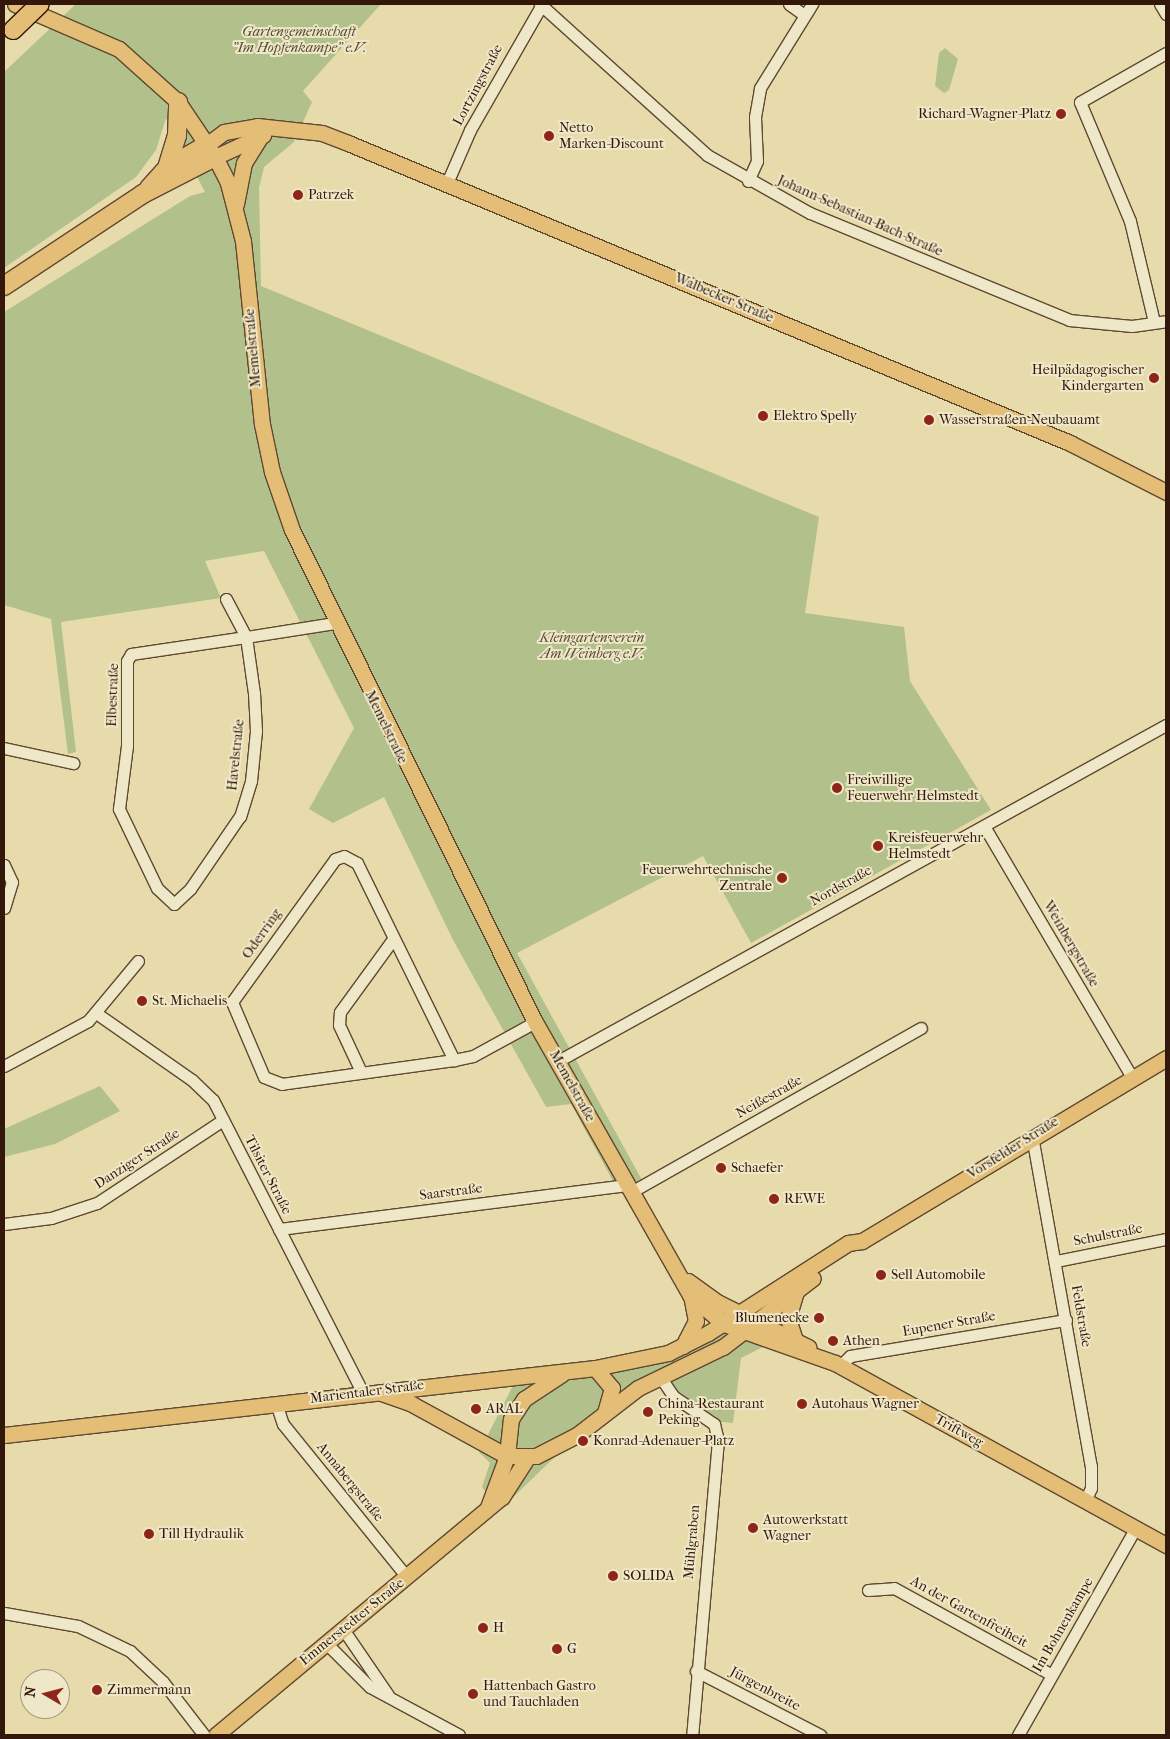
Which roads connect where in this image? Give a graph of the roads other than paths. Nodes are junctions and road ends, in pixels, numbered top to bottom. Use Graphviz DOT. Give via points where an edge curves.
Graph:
graph roads {
  1 [pos="15,4"];
  2 [pos="40,4"];
  3 [pos="789,4"];
  4 [pos="812,4"];
  5 [pos="1160,4"];
  6 [pos="541,5"];
  7 [pos="1166,14"];
  8 [pos="804,15"];
  9 [pos="9,35"];
  10 [pos="1166,53"];
  11 [pos="178,102"];
  12 [pos="267,133"];
  13 [pos="211,150"];
  14 [pos="167,168"];
  15 [pos="748,181"];
  16 [pos="447,183"];
  17 [pos="143,194"];
  18 [pos="236,208"];
  19 [pos="7,283"];
  20 [pos="1166,321"];
  21 [pos="1154,322"];
  22 [pos="1166,492"];
  23 [pos="226,599"];
  24 [pos="334,623"];
  25 [pos="246,637"];
  26 [pos="1166,725"];
  27 [pos="4,748"];
  28 [pos="72,762"];
  29 [pos="984,826"];
  30 [pos="4,865"];
  31 [pos="166,899"];
  32 [pos="4,908"];
  33 [pos="393,939"];
  34 [pos="138,961"];
  35 [pos="96,1013"];
  36 [pos="535,1022"];
  37 [pos="921,1028"];
  38 [pos="1166,1058"];
  39 [pos="454,1060"];
  40 [pos="558,1061"];
  41 [pos="4,1066"];
  42 [pos="361,1072"];
  43 [pos="1132,1077"];
  44 [pos="223,1120"];
  45 [pos="1032,1136"];
  46 [pos="629,1188"];
  47 [pos="4,1224"];
  48 [pos="279,1229"];
  49 [pos="1166,1239"];
  50 [pos="862,1240"];
  51 [pos="1056,1261"];
  52 [pos="676,1271"];
  53 [pos="798,1288"];
  54 [pos="690,1295"];
  55 [pos="740,1313"];
  56 [pos="1066,1320"];
  57 [pos="757,1321"];
  58 [pos="724,1324"];
  59 [pos="745,1332"];
  60 [pos="796,1340"];
  61 [pos="682,1346"];
  62 [pos="838,1364"];
  63 [pos="595,1368"];
  64 [pos="570,1370"];
  65 [pos="661,1378"];
  66 [pos="370,1393"];
  67 [pos="276,1403"];
  68 [pos="604,1414"];
  69 [pos="4,1435"];
  70 [pos="507,1456"];
  71 [pos="527,1458"];
  72 [pos="1085,1501"];
  73 [pos="488,1508"];
  74 [pos="1135,1529"];
  75 [pos="1166,1545"];
  76 [pos="407,1577"];
  77 [pos="868,1590"];
  78 [pos="4,1613"];
  79 [pos="343,1629"];
  80 [pos="326,1643"];
  81 [pos="696,1671"];
  82 [pos="1052,1675"];
  83 [pos="388,1695"];
  84 [pos="204,1735"];
  85 [pos="216,1735"];
  86 [pos="459,1735"];
  87 [pos="692,1735"];
  88 [pos="820,1735"];
  89 [pos="1018,1735"];
  1 -- 11 [label="main road, Memelstraße" via="119,49"];
  2 -- 9 [label="highway, bridge"];
  3 -- 8 [label="street"];
  4 -- 8 [label="street"];
  5 -- 7 [label="street"];
  6 -- 15 [label="street, Johann-Sebastian-Bach-Straße" via="708,155"];
  6 -- 16 [label="street, Lortzingstraße" via="474,122"];
  8 -- 15 [label="street" via="760,88 754,123 757,161"];
  10 -- 21 [label="street" via="1080,102 1130,221"];
  11 -- 13 [label="main road, Memelstraße"];
  11 -- 14 [label="highway" via="177,136"];
  12 -- 13 [label="main road, Walbecker Straße" via="230,130"];
  12 -- 16 [label="main road, Walbecker Straße" via="322,133"];
  12 -- 18 [label="main road" via="244,163"];
  13 -- 14 [label="highway"];
  13 -- 17 [label="highway"];
  13 -- 18 [label="main road, Memelstraße"];
  14 -- 17 [label="highway"];
  15 -- 21 [label="street, Johann-Sebastian-Bach-Straße" via="810,213 1048,313 1090,323"];
  16 -- 22 [label="main road, Walbecker Straße" via="1070,443"];
  17 -- 19 [label="highway"];
  18 -- 24 [label="main road, Memelstraße" via="270,463 292,530"];
  20 -- 21 [label="street, Johann-Sebastian-Bach-Straße"];
  23 -- 25 [label="street"];
  24 -- 25 [label="street, Elbestraße"];
  24 -- 36 [label="main road, Memelstraße"];
  25 -- 31 [label="street, Havelstraße" via="256,731 244,806 190,888 174,904"];
  25 -- 31 [label="street, Elbestraße" via="131,654 127,661 127,746 119,809"];
  26 -- 29 [label="street, Nordstraße"];
  27 -- 28 [label="street"];
  29 -- 40 [label="street, Nordstraße"];
  29 -- 43 [label="street, Weinbergstraße"];
  30 -- 32 [label="street" via="12,882"];
  33 -- 39 [label="street, Oderring"];
  33 -- 42 [label="street" via="340,1012 339,1025"];
  33 -- 42 [label="street, Oderring" via="357,863 340,856 331,862 232,1002 265,1079 282,1084"];
  34 -- 35 [label="street"];
  35 -- 41 [label="street" via="61,1039"];
  35 -- 44 [label="street, Tilsiter Straße" via="200,1086"];
  36 -- 39 [label="street, Oderring" via="473,1056"];
  36 -- 40 [label="main road, Memelstraße"];
  37 -- 46 [label="street, Neißestraße"];
  38 -- 43 [label="main road, Vorsfelder Straße"];
  39 -- 42 [label="street, Oderring"];
  40 -- 46 [label="main road, Memelstraße"];
  43 -- 45 [label="main road, Vorsfelder Straße"];
  44 -- 47 [label="street, Danziger Straße" via="97,1203 51,1218"];
  44 -- 48 [label="street, Tilsiter Straße"];
  45 -- 50 [label="main road, Vorsfelder Straße"];
  45 -- 51 [label="street, Feldstraße"];
  46 -- 48 [label="street, Saarstraße"];
  46 -- 52 [label="main road, Memelstraße"];
  48 -- 66 [label="street, Tilsiter Straße"];
  49 -- 51 [label="street, Schulstraße"];
  50 -- 53 [label="main road, Vorsfelder Straße"];
  50 -- 55 [label="main road, Vorsfelder Straße" via="848,1243"];
  51 -- 56 [label="street, Feldstraße"];
  52 -- 54 [label="main road, Memelstraße"];
  52 -- 55 [label="main road, Memelstraße" via="701,1292"];
  53 -- 57 [label="main road, Vorsfelder Straße"];
  53 -- 60 [label="main road" via="788,1318"];
  54 -- 58 [label="main road, Memelstraße"];
  54 -- 61 [label="main road" via="696,1321"];
  55 -- 57 [label="main road, Memelstraße"];
  55 -- 58 [label="main road, Vorsfelder Straße"];
  56 -- 62 [label="street, Eupener Straße" via="850,1356"];
  56 -- 72 [label="street, Feldstraße" via="1091,1466 1091,1488"];
  57 -- 59 [label="main road, Vorsfelder Straße"];
  57 -- 60 [label="main road, Memelstraße"];
  58 -- 59 [label="main road"];
  58 -- 61 [label="main road, Marientaler Straße"];
  59 -- 62 [label="main road, Triftweg"];
  59 -- 65 [label="main road"];
  60 -- 62 [label="main road, Memelstraße"];
  61 -- 63 [label="main road, Marientaler Straße" via="640,1361"];
  62 -- 72 [label="main road, Triftweg"];
  63 -- 64 [label="main road, Marientaler Straße"];
  63 -- 68 [label="main road" via="608,1379 612,1388"];
  64 -- 66 [label="main road, Marientaler Straße"];
  64 -- 70 [label="main road, Emmerstedter Straße" via="524,1399 511,1419"];
  65 -- 68 [label="main road" via="638,1388"];
  65 -- 81 [label="street, Mühlgraben" via="673,1396 714,1424 718,1440"];
  66 -- 67 [label="main road, Marientaler Straße"];
  66 -- 70 [label="main road" via="410,1403"];
  67 -- 69 [label="main road, Marientaler Straße"];
  67 -- 76 [label="street, Annabergstraße" via="283,1424"];
  68 -- 71 [label="main road" via="560,1446"];
  70 -- 71 [label="main road"];
  70 -- 73 [label="main road, Emmerstedter Straße"];
  71 -- 73 [label="main road, Emmerstedter Straße" via="510,1488"];
  72 -- 74 [label="main road, Triftweg"];
  73 -- 76 [label="main road, Emmerstedter Straße"];
  74 -- 75 [label="main road, Triftweg"];
  74 -- 82 [label="street, Im Bohnenkampe"];
  76 -- 79 [label="main road, Emmerstedter Straße"];
  77 -- 82 [label="street, An der Gartenfreiheit" via="894,1588"];
  78 -- 84 [label="street" via="78,1626 130,1650 164,1682"];
  79 -- 80 [label="main road, Emmerstedter Straße"];
  79 -- 83 [label="street"];
  80 -- 83 [label="street" via="354,1675"];
  80 -- 85 [label="main road, Emmerstedter Straße"];
  81 -- 87 [label="street, Mühlgraben"];
  81 -- 88 [label="street, Jürgenbreite"];
  82 -- 89 [label="street, Im Bohnenkampe"];
  83 -- 86 [label="street"];
}
